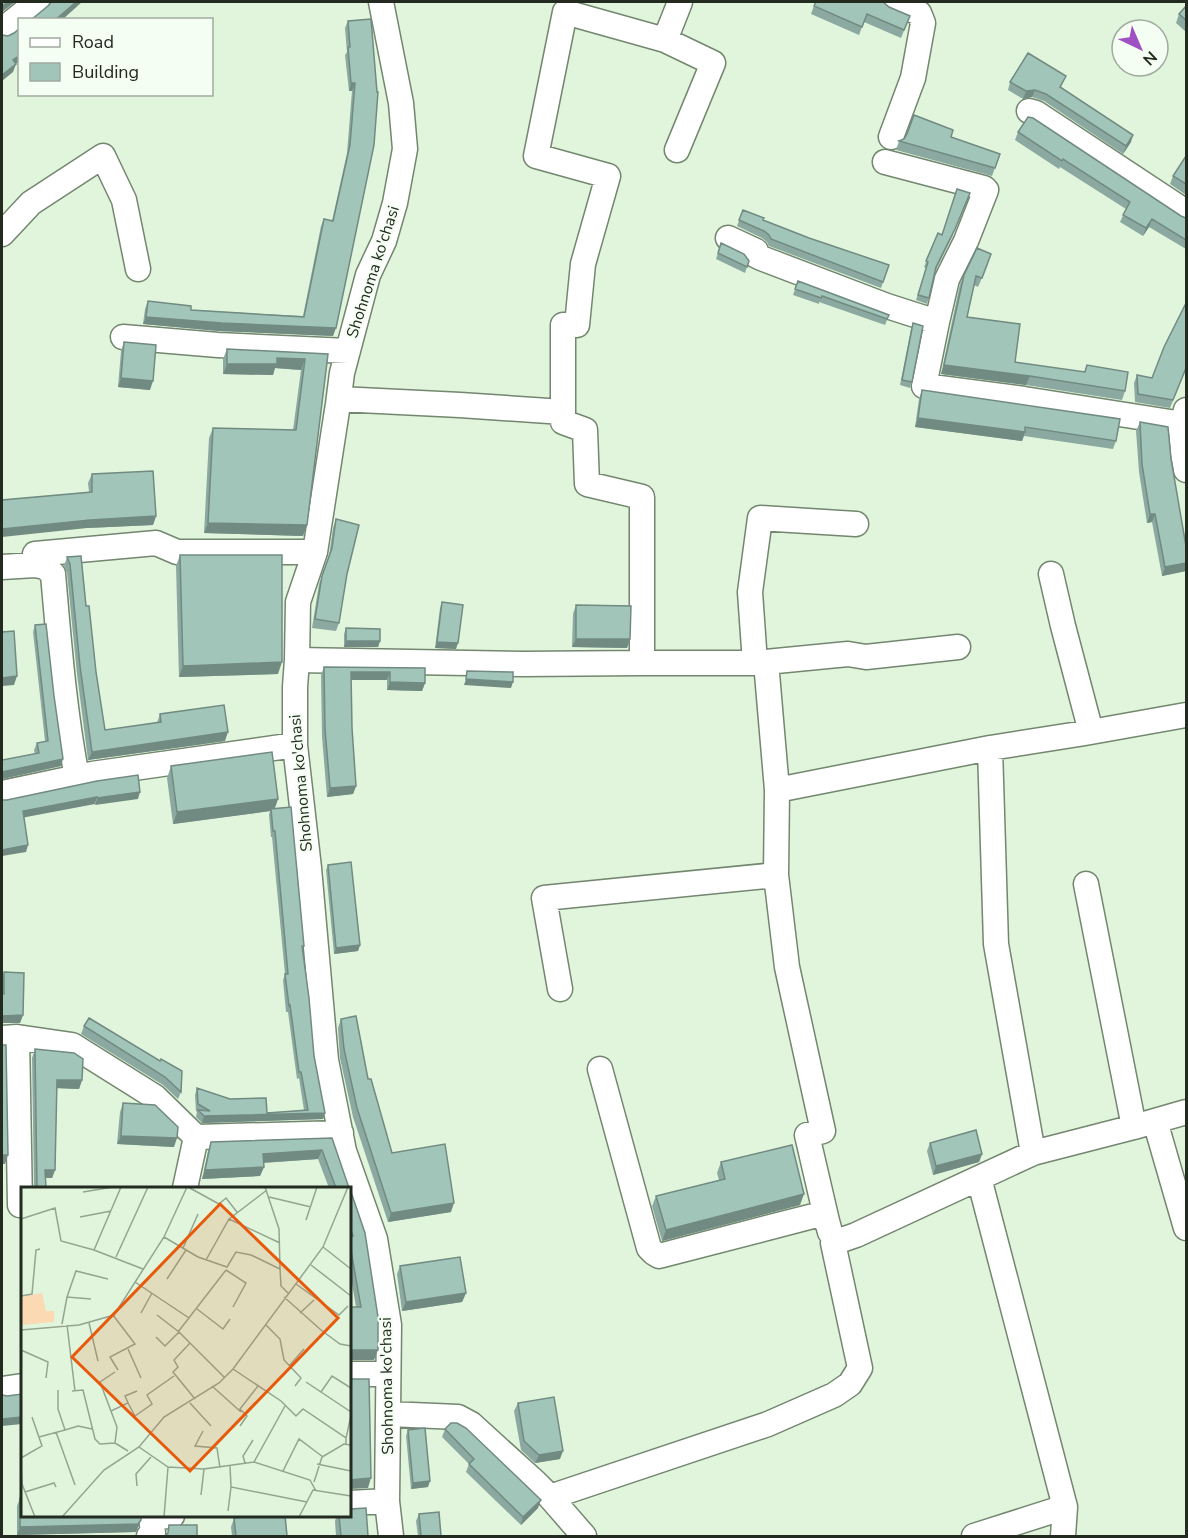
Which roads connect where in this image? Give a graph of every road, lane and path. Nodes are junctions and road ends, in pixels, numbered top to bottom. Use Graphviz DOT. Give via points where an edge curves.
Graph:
graph roads {
  1 [pos="37,2"];
  2 [pos="381,2"];
  3 [pos="680,2"];
  4 [pos="892,2"];
  5 [pos="2,30"];
  6 [pos="665,40"];
  7 [pos="1029,111"];
  8 [pos="891,137"];
  9 [pos="676,150"];
  10 [pos="885,162"];
  11 [pos="1186,212"];
  12 [pos="2,234"];
  13 [pos="728,238"];
  14 [pos="138,269"];
  15 [pos="937,322"];
  16 [pos="123,337"];
  17 [pos="348,351"];
  18 [pos="339,399"];
  19 [pos="563,412"];
  20 [pos="1185,417"];
  21 [pos="1186,470"];
  22 [pos="856,524"];
  23 [pos="315,552"];
  24 [pos="34,566"];
  25 [pos="2,567"];
  26 [pos="1051,574"];
  27 [pos="958,647"];
  28 [pos="297,660"];
  29 [pos="761,662"];
  30 [pos="642,663"];
  31 [pos="1186,715"];
  32 [pos="1091,732"];
  33 [pos="295,745"];
  34 [pos="990,748"];
  35 [pos="77,777"];
  36 [pos="777,790"];
  37 [pos="2,793"];
  38 [pos="776,875"];
  39 [pos="1086,884"];
  40 [pos="560,989"];
  41 [pos="9,1038"];
  42 [pos="600,1069"];
  43 [pos="1186,1113"];
  44 [pos="1144,1124"];
  45 [pos="341,1133"];
  46 [pos="196,1137"];
  47 [pos="1033,1153"];
  48 [pos="979,1178"];
  49 [pos="185,1187"];
  50 [pos="20,1205"];
  51 [pos="1186,1228"];
  52 [pos="830,1232"];
  53 [pos="351,1374"];
  54 [pos="388,1374"];
  55 [pos="21,1386"];
  56 [pos="2,1389"];
  57 [pos="389,1414"];
  58 [pos="550,1497"];
  59 [pos="387,1501"];
  60 [pos="351,1503"];
  61 [pos="1065,1506"];
  62 [pos="151,1517"];
  63 [pos="149,1536"];
  64 [pos="391,1536"];
  65 [pos="584,1536"];
  66 [pos="974,1536"];
  67 [pos="1063,1536"];
  1 -- 5 [label="street"];
  2 -- 17 [label="street, Shohnoma ko'chasi" via="401,103 405,149 395,203 384,241 368,275"];
  3 -- 6 [label="street"];
  4 -- 8 [label="street" via="919,13 923,23 913,78"];
  6 -- 9 [label="street" via="713,63"];
  6 -- 19 [label="street" via="565,12 536,156 608,176 583,264 578,325 563,325"];
  7 -- 11 [label="street"];
  10 -- 15 [label="street" via="986,190 947,279"];
  12 -- 14 [label="street" via="31,203 103,156 124,200"];
  13 -- 15 [label="street" via="756,251 755,255 761,258"];
  15 -- 20 [label="street" via="924,386"];
  16 -- 17 [label="street"];
  17 -- 18 [label="street, Shohnoma ko'chasi"];
  18 -- 19 [label="street"];
  18 -- 23 [label="street, Shohnoma ko'chasi"];
  19 -- 30 [label="street" via="563,422 585,430 587,484 642,497"];
  20 -- 21 [label="street" via="1181,430"];
  22 -- 29 [label="street" via="760,518 750,592"];
  23 -- 24 [label="street" via="177,552 156,543 35,554"];
  23 -- 28 [label="street, Shohnoma ko'chasi" via="298,602"];
  24 -- 25 [label="street"];
  24 -- 35 [label="street" via="45,567 52,574"];
  26 -- 32 [label="street"];
  27 -- 29 [label="street"];
  28 -- 30 [label="street"];
  28 -- 33 [label="street, Shohnoma ko'chasi"];
  29 -- 30 [label="street"];
  29 -- 36 [label="street"];
  31 -- 32 [label="street"];
  32 -- 34 [label="street"];
  33 -- 35 [label="street"];
  33 -- 45 [label="street, Shohnoma ko'chasi" via="326,1060"];
  34 -- 36 [label="street"];
  34 -- 47 [label="street" via="996,944"];
  35 -- 37 [label="street"];
  36 -- 38 [label="street"];
  38 -- 40 [label="street" via="544,898"];
  38 -- 52 [label="street" via="787,967 823,1131 807,1135"];
  39 -- 44 [label="street"];
  41 -- 46 [label="street" via="72,1045 155,1097"];
  41 -- 50 [label="street"];
  42 -- 52 [label="street" via="654,1253 659,1256 818,1215"];
  43 -- 44 [label="street"];
  44 -- 47 [label="street"];
  44 -- 51 [label="street"];
  45 -- 46 [label="street"];
  45 -- 54 [label="street, Shohnoma ko'chasi" via="375,1239 389,1324"];
  46 -- 49 [label="street"];
  47 -- 48 [label="street"];
  48 -- 52 [label="street" via="856,1235"];
  48 -- 61 [label="street"];
  52 -- 58 [label="street" via="860,1368 850,1384 768,1424"];
  53 -- 54 [label="street"];
  54 -- 57 [label="street, Shohnoma ko'chasi"];
  55 -- 56 [label="street"];
  57 -- 58 [label="street" via="458,1417 471,1424"];
  57 -- 59 [label="street, Shohnoma ko'chasi"];
  58 -- 65 [label="street"];
  59 -- 60 [label="street"];
  59 -- 64 [label="street, Shohnoma ko'chasi"];
  61 -- 66 [label="street"];
  61 -- 67 [label="street"];
  62 -- 63 [label="street" via="153,1533"];
}
